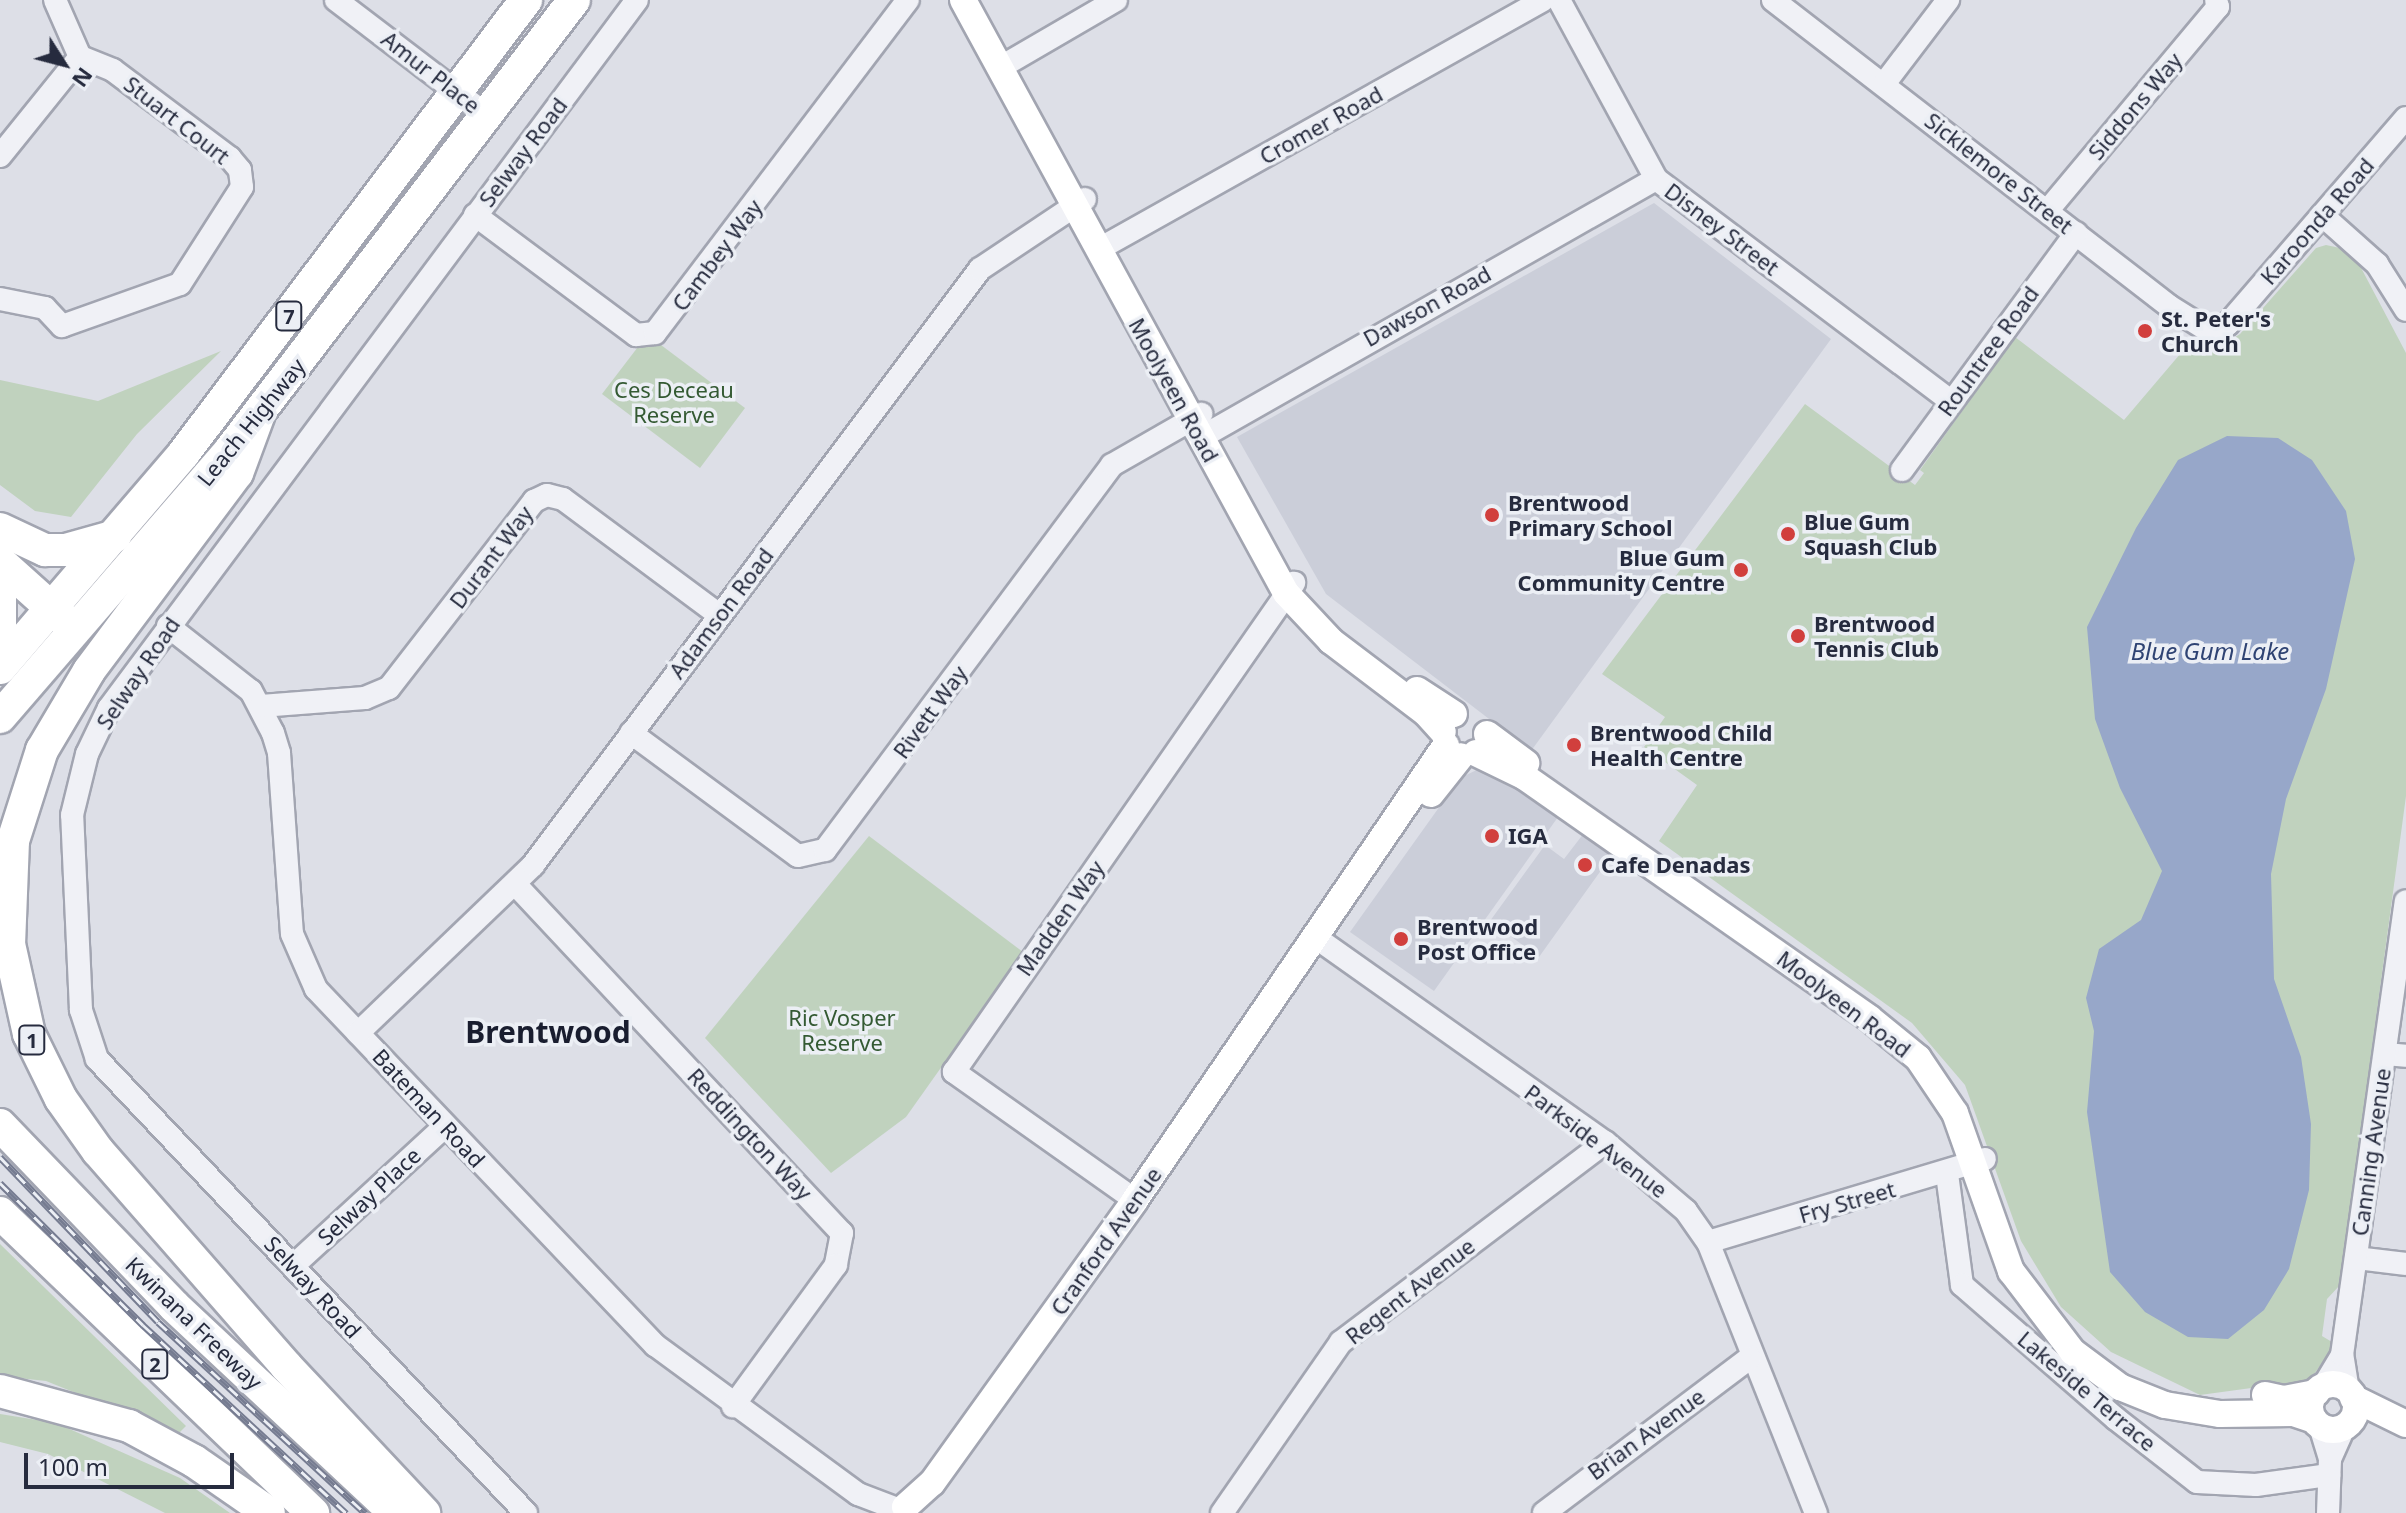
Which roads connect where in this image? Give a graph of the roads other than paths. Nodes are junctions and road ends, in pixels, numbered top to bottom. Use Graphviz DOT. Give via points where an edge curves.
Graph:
graph roads {
  1 [pos="55,0"];
  2 [pos="336,0"];
  3 [pos="526,0"];
  4 [pos="574,0"];
  5 [pos="637,0"];
  6 [pos="908,0"];
  7 [pos="963,0"];
  8 [pos="976,0"];
  9 [pos="1116,0"];
  10 [pos="1543,0"];
  11 [pos="1559,0"];
  12 [pos="1773,0"];
  13 [pos="1948,0"];
  14 [pos="2216,0"];
  15 [pos="80,57"];
  16 [pos="1005,64"];
  17 [pos="1884,84"];
  18 [pos="457,91"];
  19 [pos="488,116"];
  20 [pos="2406,118"];
  21 [pos="0,156"];
  22 [pos="1656,179"];
  23 [pos="1079,202"];
  24 [pos="2048,210"];
  25 [pos="475,215"];
  26 [pos="2322,215"];
  27 [pos="2076,233"];
  28 [pos="1104,247"];
  29 [pos="0,299"];
  30 [pos="2406,310"];
  31 [pos="2228,324"];
  32 [pos="1951,401"];
  33 [pos="259,414"];
  34 [pos="1200,426"];
  35 [pos="1902,470"];
  36 [pos="0,529"];
  37 [pos="115,536"];
  38 [pos="0,562"];
  39 [pos="1290,588"];
  40 [pos="0,596"];
  41 [pos="52,609"];
  42 [pos="719,615"];
  43 [pos="168,626"];
  44 [pos="77,631"];
  45 [pos="0,640"];
  46 [pos="0,668"];
  47 [pos="261,706"];
  48 [pos="0,717"];
  49 [pos="631,733"];
  50 [pos="1461,739"];
  51 [pos="516,885"];
  52 [pos="2406,901"];
  53 [pos="1320,941"];
  54 [pos="358,1033"];
  55 [pos="2396,1055"];
  56 [pos="0,1125"];
  57 [pos="445,1126"];
  58 [pos="1605,1142"];
  59 [pos="1980,1161"];
  60 [pos="1947,1174"];
  61 [pos="1135,1200"];
  62 [pos="0,1213"];
  63 [pos="1708,1242"];
  64 [pos="2356,1258"];
  65 [pos="2406,1264"];
  66 [pos="293,1266"];
  67 [pos="1750,1358"];
  68 [pos="0,1391"];
  69 [pos="733,1406"];
  70 [pos="2333,1408"];
  71 [pos="2396,1421"];
  72 [pos="2330,1467"];
  73 [pos="900,1511"];
  74 [pos="269,1513"];
  75 [pos="313,1513"];
  76 [pos="395,1513"];
  77 [pos="424,1513"];
  78 [pos="526,1513"];
  79 [pos="1222,1513"];
  80 [pos="1544,1513"];
  81 [pos="1816,1513"];
  82 [pos="2328,1513"];
  1 -- 15 [label="street"];
  2 -- 18 [label="street, Amur Place"];
  3 -- 18 [label="highway, Leach Highway / 7"];
  4 -- 19 [label="highway, Leach Highway / 7"];
  5 -- 25 [label="street, Selway Road"];
  6 -- 25 [label="street, Cambey Way" via="655,333 636,335"];
  7 -- 16 [label="main road, Moolyeen Road"];
  8 -- 16 [label="main road, Moolyeen Road"];
  9 -- 16 [label="street"];
  10 -- 28 [label="street, Cromer Road"];
  11 -- 22 [label="street, Disney Street"];
  12 -- 17 [label="street, Sicklemore Street"];
  13 -- 17 [label="street"];
  14 -- 24 [label="street, Siddons Way" via="2218,7"];
  15 -- 21 [label="street"];
  15 -- 29 [label="street, Stuart Court" via="113,70 240,170 242,187 180,284 62,326 45,308"];
  16 -- 23 [label="main road, Moolyeen Road"];
  17 -- 24 [label="street, Sicklemore Street"];
  18 -- 19 [label="street, Amur Place"];
  18 -- 37 [label="highway, Leach Highway / 7" via="237,386"];
  19 -- 33 [label="highway, Leach Highway / 7"];
  20 -- 26 [label="street, Karoonda Road"];
  22 -- 32 [label="street, Disney Street"];
  22 -- 34 [label="street, Dawson Road"];
  23 -- 28 [label="main road, Moolyeen Road"];
  23 -- 42 [label="street, Adamson Road" via="980,269"];
  24 -- 27 [label="street, Sicklemore Street"];
  25 -- 43 [label="street, Selway Road"];
  26 -- 30 [label="street" via="2383,270"];
  26 -- 31 [label="street, Karoonda Road"];
  27 -- 31 [label="street, Sicklemore Street" via="2198,327 2212,333"];
  27 -- 32 [label="street, Rountree Road"];
  28 -- 34 [label="main road, Moolyeen Road"];
  32 -- 35 [label="street, Rountree Road"];
  33 -- 44 [label="highway, Leach Highway / 7"];
  33 -- 77 [label="highway, 1" via="237,473 89,671 42,750 13,841 9,944 29,1034 61,1099 98,1151 286,1366"];
  34 -- 39 [label="main road, Moolyeen Road"];
  34 -- 49 [label="street, Rivett Way" via="1112,465 825,850 798,856"];
  36 -- 37 [label="highway" via="45,550"];
  37 -- 41 [label="highway, Leach Highway / 7"];
  38 -- 41 [label="highway"];
  39 -- 50 [label="main road, Moolyeen Road"];
  39 -- 61 [label="street, Madden Way" via="954,1072"];
  40 -- 45 [label="highway"];
  41 -- 44 [label="highway"];
  41 -- 46 [label="highway, Leach Highway / 7"];
  42 -- 47 [label="street, Durant Way" via="563,499 540,496 389,688 365,698"];
  42 -- 49 [label="street, Adamson Road"];
  43 -- 47 [label="street, Bateman Road" via="236,677"];
  43 -- 66 [label="street, Selway Road" via="109,708 87,754 72,815 81,1010 97,1059"];
  44 -- 48 [label="highway, Leach Highway / 7"];
  47 -- 54 [label="street, Bateman Road" via="279,753 292,934 316,989"];
  49 -- 51 [label="street, Adamson Road"];
  50 -- 53 [label="main road, Cranford Avenue"];
  50 -- 59 [label="main road, Moolyeen Road" via="1906,1032 1959,1097"];
  51 -- 54 [label="street, Adamson Road"];
  51 -- 69 [label="street, Reddington Way" via="842,1233 836,1265"];
  52 -- 55 [label="street, Canning Avenue"];
  53 -- 58 [label="street, Parkside Avenue"];
  53 -- 61 [label="main road, Cranford Avenue"];
  54 -- 57 [label="street, Bateman Road"];
  55 -- 64 [label="street, Canning Avenue"];
  56 -- 76 [label="highway, Kwinana Freeway" via="174,1306"];
  57 -- 66 [label="street, Selway Place"];
  57 -- 69 [label="street, Bateman Road" via="655,1345"];
  58 -- 63 [label="street, Parkside Avenue" via="1686,1211"];
  58 -- 79 [label="street, Regent Avenue" via="1341,1342"];
  59 -- 60 [label="street, Fry Street"];
  59 -- 70 [label="main road, Moolyeen Road" via="2024,1294 2086,1363 2120,1387 2165,1405 2220,1414"];
  60 -- 63 [label="street, Fry Street"];
  60 -- 72 [label="street, Lakeside Terrace" via="1962,1285 2197,1482 2256,1485"];
  61 -- 73 [label="main road, Cranford Avenue" via="932,1483"];
  62 -- 75 [label="highway, 2"];
  63 -- 67 [label="street, Parkside Avenue"];
  64 -- 65 [label="street"];
  64 -- 70 [label="street, Canning Avenue"];
  66 -- 78 [label="street, Selway Road"];
  67 -- 80 [label="street, Brian Avenue"];
  67 -- 81 [label="street, Parkside Avenue"];
  68 -- 74 [label="highway" via="129,1426 194,1461"];
  69 -- 73 [label="street, Bateman Road" via="858,1494"];
  70 -- 71 [label="main road"];
  70 -- 72 [label="street, Canning Avenue"];
  72 -- 82 [label="street, Canning Avenue"];
}
